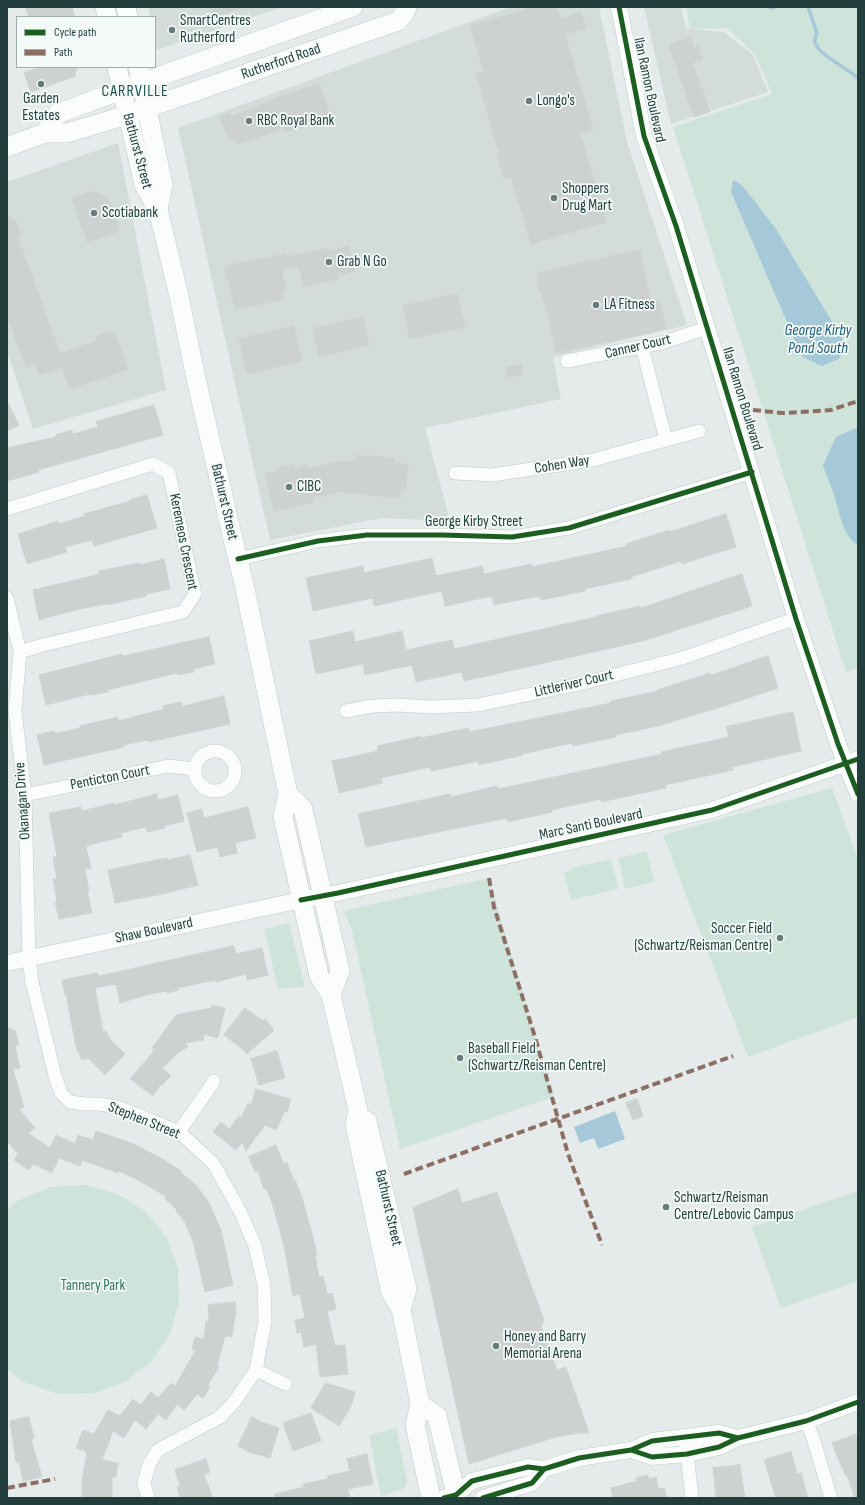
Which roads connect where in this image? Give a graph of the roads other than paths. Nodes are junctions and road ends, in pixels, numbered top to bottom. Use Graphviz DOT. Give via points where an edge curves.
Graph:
graph roads {
  1 [pos="353,7"];
  2 [pos="407,7"];
  3 [pos="619,7"];
  4 [pos="117,68"];
  5 [pos="140,75"];
  6 [pos="121,90"];
  7 [pos="148,108"];
  8 [pos="127,115"];
  9 [pos="45,133"];
  10 [pos="7,147"];
  11 [pos="158,210"];
  12 [pos="707,328"];
  13 [pos="642,347"];
  14 [pos="567,362"];
  15 [pos="700,431"];
  16 [pos="666,440"];
  17 [pos="752,472"];
  18 [pos="455,473"];
  19 [pos="7,510"];
  20 [pos="238,560"];
  21 [pos="7,598"];
  22 [pos="796,619"];
  23 [pos="20,652"];
  24 [pos="346,711"];
  25 [pos="851,762"];
  26 [pos="195,769"];
  27 [pos="288,794"];
  28 [pos="858,794"];
  29 [pos="25,795"];
  30 [pos="323,896"];
  31 [pos="301,900"];
  32 [pos="29,958"];
  33 [pos="7,962"];
  34 [pos="331,995"];
  35 [pos="214,1081"];
  36 [pos="179,1132"];
  37 [pos="256,1370"];
  38 [pos="285,1384"];
  39 [pos="858,1402"];
  40 [pos="420,1404"];
  41 [pos="806,1421"];
  42 [pos="685,1437"];
  43 [pos="738,1438"];
  44 [pos="630,1450"];
  45 [pos="687,1454"];
  46 [pos="544,1469"];
  47 [pos="456,1497"];
  48 [pos="148,1498"];
  49 [pos="431,1498"];
  50 [pos="483,1498"];
  51 [pos="692,1498"];
  52 [pos="831,1498"];
  1 -- 5 [label="main road, Rutherford Road"];
  2 -- 7 [label="main road, Rutherford Road" via="403,17 394,22"];
  3 -- 12 [label="street, Ilan Ramon Boulevard" via="644,136 676,226"];
  4 -- 6 [label="main road, Bathurst Street"];
  5 -- 6 [label="main road, Rutherford Road"];
  5 -- 7 [label="main road, Bathurst Street"];
  6 -- 8 [label="main road, Bathurst Street"];
  6 -- 9 [label="main road, Rutherford Road" via="56,114"];
  7 -- 8 [label="main road, Rutherford Road"];
  7 -- 11 [label="main road, Bathurst Street" via="163,185"];
  8 -- 9 [label="main road, Rutherford Road" via="67,133"];
  8 -- 11 [label="main road, Bathurst Street" via="144,185"];
  9 -- 10 [label="main road"];
  11 -- 20 [label="main road, Bathurst Street"];
  12 -- 13 [label="street, Canner Court"];
  12 -- 17 [label="street, Ilan Ramon Boulevard"];
  13 -- 14 [label="street, Canner Court"];
  13 -- 16 [label="street"];
  15 -- 16 [label="street, Cohen Way"];
  16 -- 18 [label="street, Cohen Way" via="567,465 492,475"];
  17 -- 20 [label="street, George Kirby Street" via="569,528 512,537 367,535 318,541"];
  17 -- 22 [label="street, Ilan Ramon Boulevard"];
  19 -- 23 [label="street, Keremeos Crescent" via="153,464 169,473 195,594 183,612"];
  20 -- 27 [label="main road, Bathurst Street"];
  21 -- 23 [label="street, Okanagan Drive"];
  22 -- 24 [label="street, Littleriver Court" via="683,658 579,684 478,705 373,706"];
  22 -- 25 [label="street, Ilan Ramon Boulevard"];
  23 -- 29 [label="street, Okanagan Drive" via="15,711"];
  25 -- 28 [label="street, Ilan Ramon Boulevard"];
  25 -- 30 [label="street, Marc Santi Boulevard" via="712,810"];
  26 -- 29 [label="street, Penticton Court" via="168,766"];
  27 -- 30 [label="main road" via="303,810"];
  27 -- 31 [label="main road, Bathurst Street" via="283,817"];
  29 -- 32 [label="street, Okanagan Drive"];
  30 -- 31 [label="street, Marc Santi Boulevard"];
  30 -- 34 [label="main road" via="340,971"];
  31 -- 32 [label="street, Shaw Boulevard"];
  31 -- 34 [label="main road, Bathurst Street" via="319,976"];
  32 -- 33 [label="street, Shaw Boulevard"];
  32 -- 36 [label="street, Stephen Street" via="32,982 61,1093 70,1102 121,1108"];
  34 -- 40 [label="main road, Bathurst Street" via="358,1110 355,1125 391,1293 401,1309"];
  35 -- 36 [label="street"];
  36 -- 37 [label="street, Stephen Street" via="213,1163 241,1212 255,1246 264,1285 265,1321"];
  37 -- 38 [label="street"];
  37 -- 48 [label="street, Stephen Street" via="235,1401 220,1417 158,1450 149,1464 144,1483"];
  39 -- 41 [label="street"];
  40 -- 47 [label="main road" via="437,1416"];
  40 -- 49 [label="main road, Bathurst Street" via="415,1425"];
  41 -- 43 [label="street"];
  41 -- 52 [label="street"];
  42 -- 43 [label="street" via="719,1433"];
  42 -- 44 [label="street" via="652,1441"];
  42 -- 45 [label="street"];
  43 -- 45 [label="street" via="719,1447"];
  44 -- 45 [label="street" via="652,1457"];
  44 -- 46 [label="street" via="579,1458"];
  45 -- 51 [label="street"];
  46 -- 47 [label="street" via="528,1467 472,1481"];
  46 -- 50 [label="street" via="532,1483"];
}
